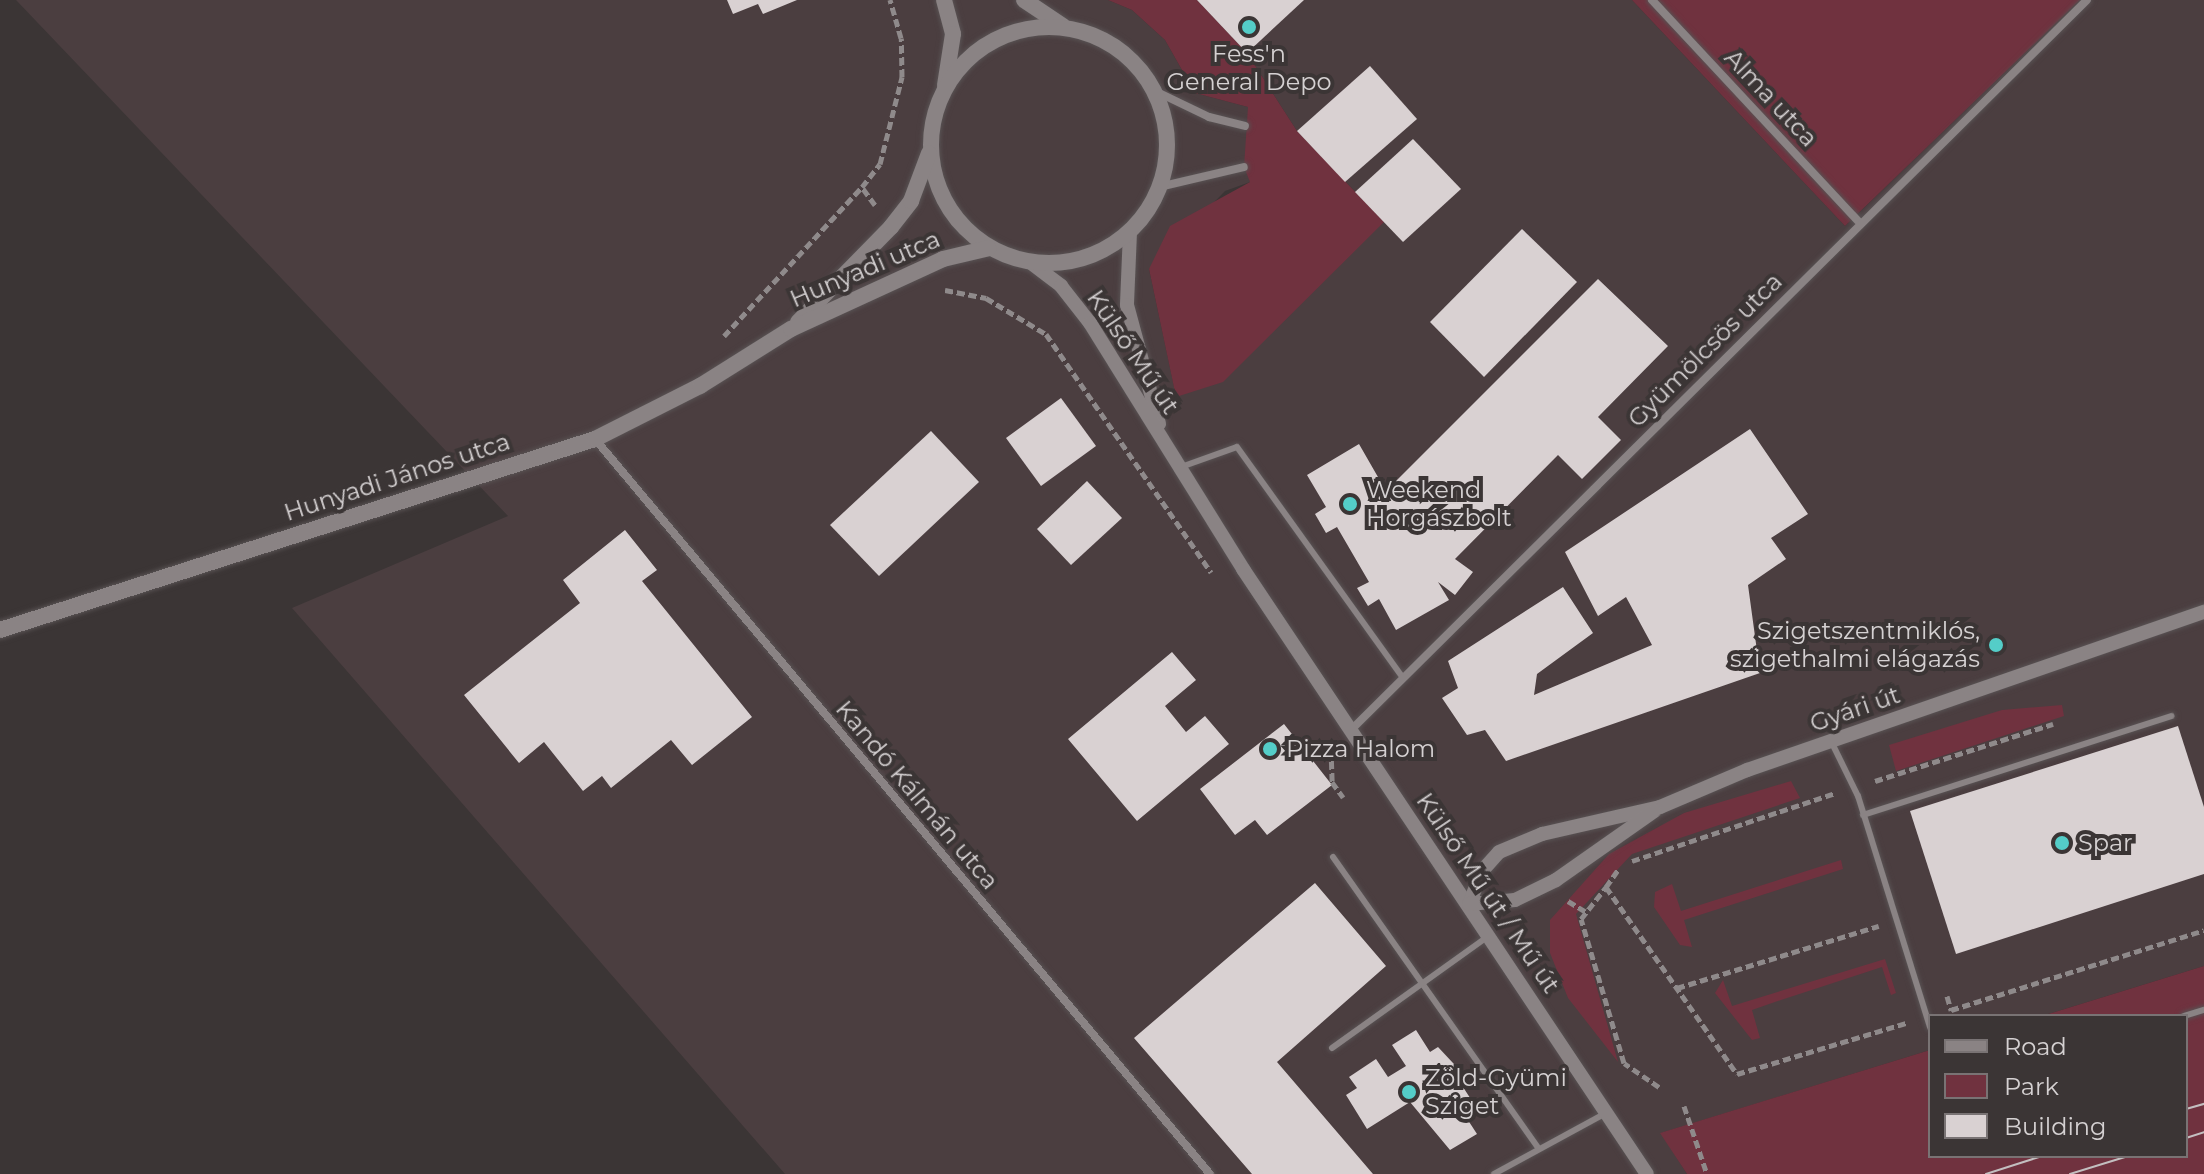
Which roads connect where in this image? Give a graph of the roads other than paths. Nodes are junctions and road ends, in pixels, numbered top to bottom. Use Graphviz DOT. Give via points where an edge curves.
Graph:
graph roads {
  1 [pos="944,0"];
  2 [pos="1024,0"];
  3 [pos="1652,0"];
  4 [pos="2087,0"];
  5 [pos="1065,27"];
  6 [pos="944,88"];
  7 [pos="1155,91"];
  8 [pos="1245,126"];
  9 [pos="931,148"];
  10 [pos="1244,167"];
  11 [pos="1159,187"];
  12 [pos="1861,224"];
  13 [pos="1130,232"];
  14 [pos="989,248"];
  15 [pos="1031,263"];
  16 [pos="791,329"];
  17 [pos="1162,436"];
  18 [pos="595,439"];
  19 [pos="1180,467"];
  20 [pos="2204,612"];
  21 [pos="0,630"];
  22 [pos="1403,678"];
  23 [pos="2171,716"];
  24 [pos="1352,729"];
  25 [pos="1831,741"];
  26 [pos="1660,807"];
  27 [pos="1863,815"];
  28 [pos="1333,857"];
  29 [pos="1469,904"];
  30 [pos="1490,935"];
  31 [pos="1422,983"];
  32 [pos="1928,1020"];
  33 [pos="1332,1048"];
  34 [pos="1606,1113"];
  35 [pos="1539,1149"];
  36 [pos="1210,1174"];
  37 [pos="1494,1174"];
  38 [pos="1647,1174"];
  1 -- 6 [label="main road" via="953,34"];
  2 -- 5 [label="main road"];
  3 -- 12 [label="street, Alma utca"];
  4 -- 12 [label="street, Gyümölcsös utca"];
  5 -- 6 [label="main road" via="1029,27 995,39 966,60"];
  5 -- 7 [label="main road" via="1102,38 1133,60"];
  6 -- 9 [label="main road"];
  7 -- 8 [label="street" via="1209,117"];
  7 -- 11 [label="main road" via="1167,127"];
  9 -- 14 [label="main road" via="941,194 956,219"];
  9 -- 16 [label="main road, Hunyadi utca" via="911,201 891,227"];
  10 -- 11 [label="street"];
  11 -- 13 [label="main road"];
  12 -- 22 [label="street, Gyümölcsös utca"];
  13 -- 15 [label="main road" via="1096,254"];
  13 -- 17 [label="street" via="1127,305"];
  14 -- 15 [label="main road"];
  14 -- 16 [label="main road, Hunyadi utca" via="921,269"];
  15 -- 17 [label="street, Külső Mű út" via="1073,300"];
  16 -- 18 [label="main road, Hunyadi János utca" via="700,386"];
  17 -- 19 [label="street, Külső Mű út / Mű út"];
  18 -- 21 [label="main road, Hunyadi János utca"];
  18 -- 36 [label="street, Kandó Kálmán utca"];
  19 -- 22 [label="lane" via="1237,447"];
  19 -- 24 [label="street, Külső Mű út / Mű út"];
  20 -- 25 [label="street, Gyári út"];
  22 -- 24 [label="street, Gyümölcsös utca"];
  23 -- 27 [label="lane"];
  24 -- 29 [label="street, Külső Mű út / Mű út"];
  25 -- 26 [label="street, Gyári út"];
  25 -- 27 [label="lane"];
  26 -- 29 [label="street, Gyári út" via="1556,880 1515,900"];
  26 -- 29 [label="street, Gyári út" via="1542,834 1499,852 1482,871"];
  27 -- 32 [label="lane"];
  28 -- 31 [label="lane"];
  29 -- 30 [label="street, Külső Mű út / Mű út"];
  30 -- 31 [label="lane"];
  30 -- 34 [label="street, Külső Mű út / Mű út"];
  31 -- 33 [label="lane"];
  31 -- 35 [label="lane"];
  34 -- 35 [label="lane"];
  34 -- 38 [label="street, Külső Mű út / Mű út"];
  35 -- 37 [label="lane"];
}
